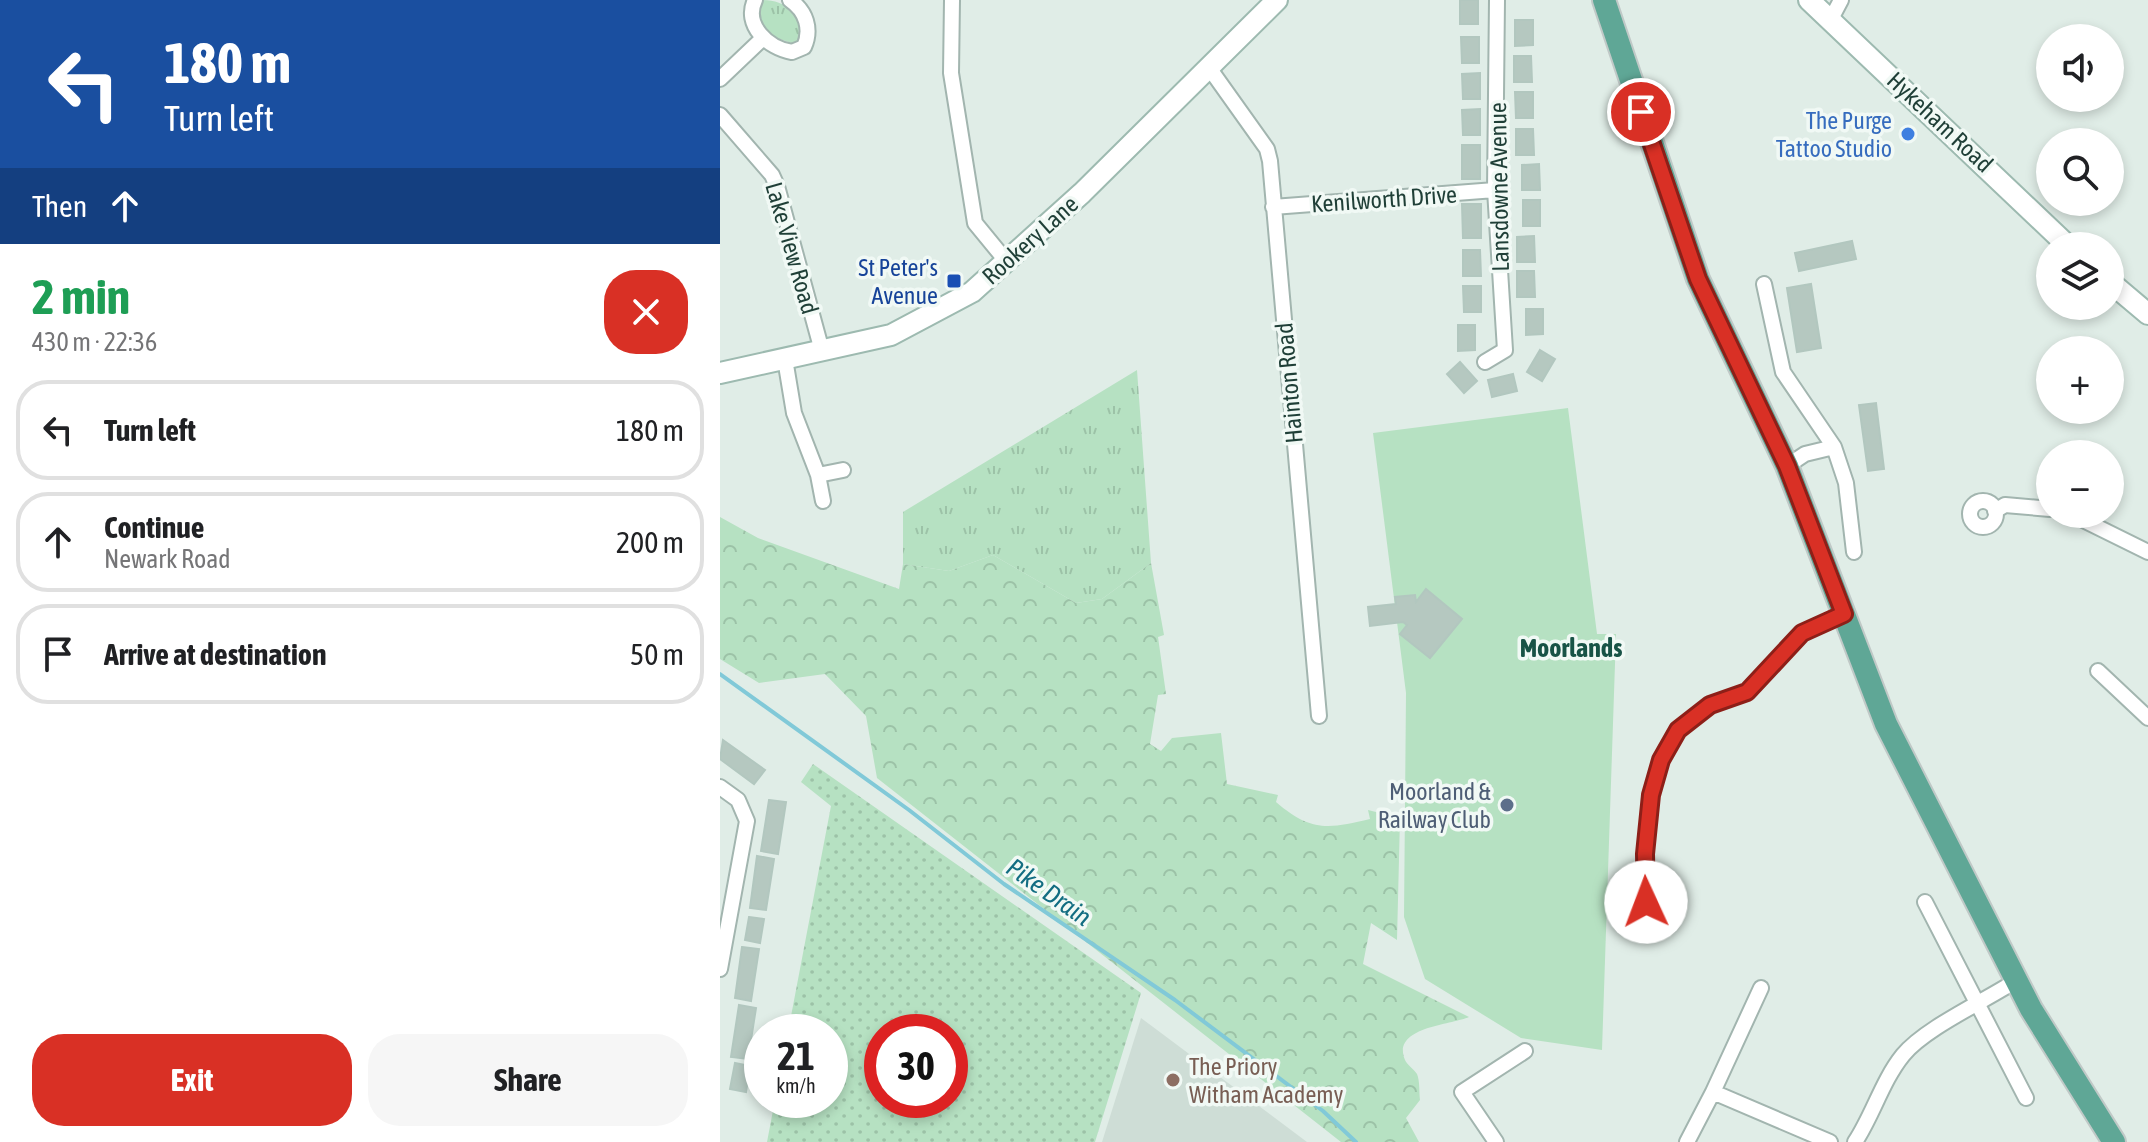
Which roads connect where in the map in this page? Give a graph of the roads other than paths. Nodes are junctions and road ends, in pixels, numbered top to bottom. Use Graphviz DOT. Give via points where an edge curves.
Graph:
graph roads {
  1 [pos="755,0"];
  2 [pos="790,0"];
  3 [pos="952,0"];
  4 [pos="1277,0"];
  5 [pos="1497,0"];
  6 [pos="1604,0"];
  7 [pos="1809,0"];
  8 [pos="1841,0"];
  9 [pos="1831,19"];
  10 [pos="763,38"];
  11 [pos="1210,69"];
  12 [pos="720,79"];
  13 [pos="720,115"];
  14 [pos="1495,190"];
  15 [pos="1273,207"];
  16 [pos="2053,232"];
  17 [pos="1007,262"];
  18 [pos="1764,284"];
  19 [pos="2124,294"];
  20 [pos="2148,314"];
  21 [pos="822,351"];
  22 [pos="785,359"];
  23 [pos="1485,362"];
  24 [pos="720,373"];
  25 [pos="1834,447"];
  26 [pos="1787,466"];
  27 [pos="843,470"];
  28 [pos="818,475"];
  29 [pos="823,501"];
  30 [pos="2036,508"];
  31 [pos="1995,511"];
  32 [pos="2099,528"];
  33 [pos="1854,552"];
  34 [pos="2148,552"];
  35 [pos="1844,614"];
  36 [pos="2098,671"];
  37 [pos="1319,716"];
  38 [pos="2148,718"];
  39 [pos="720,787"];
  40 [pos="1925,902"];
  41 [pos="1647,918"];
  42 [pos="720,969"];
  43 [pos="2017,980"];
  44 [pos="1761,988"];
  45 [pos="1979,1005"];
  46 [pos="1525,1051"];
  47 [pos="1713,1092"];
  48 [pos="2026,1098"];
  49 [pos="1496,1142"];
  50 [pos="1687,1142"];
  51 [pos="1830,1142"];
  52 [pos="1855,1142"];
  53 [pos="2114,1142"];
  1 -- 10 [label="street" via="752,19"];
  2 -- 10 [label="street" via="806,19 804,47 785,51"];
  3 -- 17 [label="street" via="951,73 975,223"];
  4 -- 11 [label="street, Rookery Lane"];
  5 -- 14 [label="street, Lansdowne Avenue"];
  6 -- 26 [label="main road" via="1698,279"];
  7 -- 9 [label="street, Hykeham Road"];
  8 -- 9 [label="street"];
  9 -- 16 [label="street, Hykeham Road"];
  10 -- 12 [label="street"];
  11 -- 15 [label="street, Hainton Road" via="1267,149"];
  11 -- 17 [label="street, Rookery Lane"];
  13 -- 21 [label="street, Lake View Road" via="777,186"];
  14 -- 15 [label="street, Kenilworth Drive"];
  14 -- 23 [label="street, Lansdowne Avenue" via="1505,350"];
  15 -- 37 [label="street, Hainton Road"];
  17 -- 21 [label="street, Rookery Lane" via="931,317 891,335"];
  18 -- 25 [label="street" via="1783,372"];
  19 -- 20 [label="street"];
  21 -- 22 [label="street, Rookery Lane"];
  22 -- 24 [label="street, Rookery Lane"];
  22 -- 28 [label="street" via="794,413"];
  25 -- 26 [label="street" via="1805,454"];
  25 -- 33 [label="street" via="1846,483"];
  26 -- 35 [label="main road"];
  27 -- 28 [label="street"];
  28 -- 29 [label="street"];
  30 -- 31 [label="street" via="2005,505"];
  32 -- 34 [label="street"];
  35 -- 41 [label="street" via="1802,633 1747,692 1710,705 1678,730 1661,760 1651,795 1645,854"];
  35 -- 43 [label="main road" via="1886,724"];
  36 -- 38 [label="street"];
  39 -- 42 [label="street" via="738,800 747,821"];
  40 -- 45 [label="street"];
  43 -- 45 [label="street"];
  43 -- 53 [label="main road"];
  44 -- 47 [label="street"];
  45 -- 48 [label="street"];
  45 -- 52 [label="street" via="1916,1041 1904,1054"];
  46 -- 49 [label="street" via="1462,1092"];
  47 -- 50 [label="street"];
  47 -- 51 [label="street"];
}
